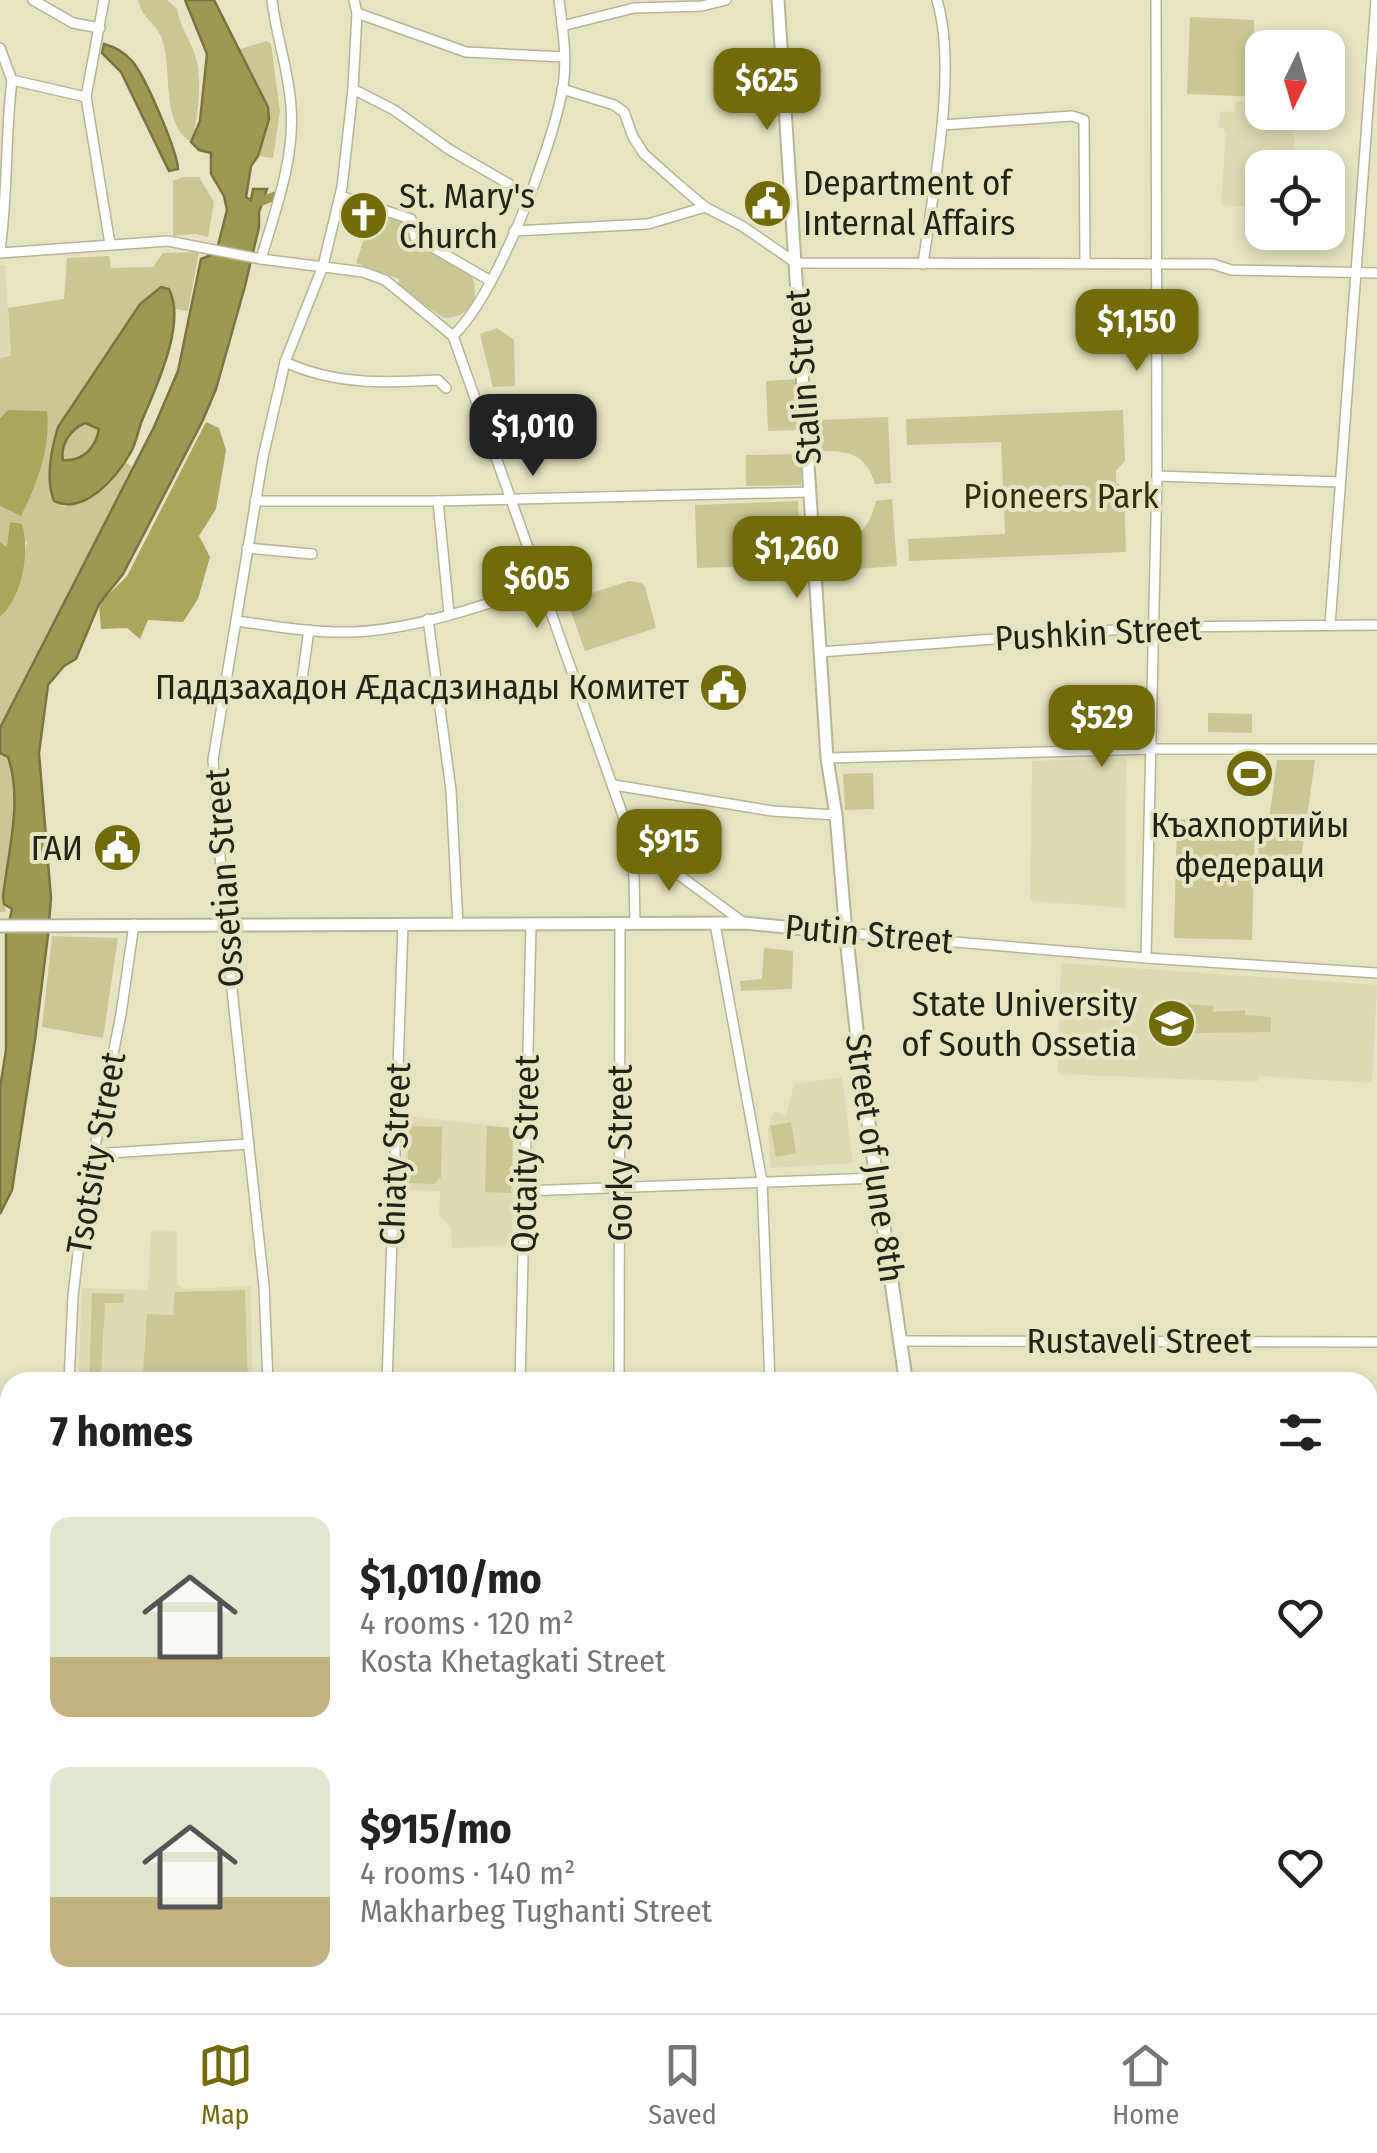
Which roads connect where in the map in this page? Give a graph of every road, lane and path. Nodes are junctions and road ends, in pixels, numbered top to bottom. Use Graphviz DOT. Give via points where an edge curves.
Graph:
graph roads {
  1 [pos="33,0"];
  2 [pos="104,0"];
  3 [pos="272,0"];
  4 [pos="354,0"];
  5 [pos="559,0"];
  6 [pos="726,0"];
  7 [pos="778,0"];
  8 [pos="937,0"];
  9 [pos="1156,0"];
  10 [pos="1376,0"];
  11 [pos="357,13"];
  12 [pos="562,26"];
  13 [pos="100,28"];
  14 [pos="0,48"];
  15 [pos="564,57"];
  16 [pos="12,80"];
  17 [pos="353,89"];
  18 [pos="562,89"];
  19 [pos="86,97"];
  20 [pos="4,118"];
  21 [pos="942,124"];
  22 [pos="528,195"];
  23 [pos="340,196"];
  24 [pos="705,207"];
  25 [pos="514,231"];
  26 [pos="110,244"];
  27 [pos="0,252"];
  28 [pos="261,260"];
  29 [pos="1085,263"];
  30 [pos="796,264"];
  31 [pos="923,264"];
  32 [pos="1156,264"];
  33 [pos="323,266"];
  34 [pos="1356,272"];
  35 [pos="1377,273"];
  36 [pos="489,280"];
  37 [pos="453,336"];
  38 [pos="286,362"];
  39 [pos="446,388"];
  40 [pos="1157,476"];
  41 [pos="1340,482"];
  42 [pos="810,492"];
  43 [pos="508,499"];
  44 [pos="255,501"];
  45 [pos="438,501"];
  46 [pos="248,548"];
  47 [pos="312,554"];
  48 [pos="541,585"];
  49 [pos="448,613"];
  50 [pos="428,618"];
  51 [pos="236,621"];
  52 [pos="1377,624"];
  53 [pos="1330,625"];
  54 [pos="1154,627"];
  55 [pos="309,630"];
  56 [pos="820,652"];
  57 [pos="302,679"];
  58 [pos="1377,748"];
  59 [pos="1150,749"];
  60 [pos="827,758"];
  61 [pos="614,785"];
  62 [pos="836,815"];
  63 [pos="628,828"];
  64 [pos="134,924"];
  65 [pos="620,924"];
  66 [pos="635,924"];
  67 [pos="715,924"];
  68 [pos="744,924"];
  69 [pos="225,925"];
  70 [pos="403,925"];
  71 [pos="458,925"];
  72 [pos="530,925"];
  73 [pos="0,926"];
  74 [pos="846,933"];
  75 [pos="1146,958"];
  76 [pos="1377,973"];
  77 [pos="249,1144"];
  78 [pos="94,1154"];
  79 [pos="876,1178"];
  80 [pos="762,1181"];
  81 [pos="620,1186"];
  82 [pos="524,1190"];
  83 [pos="902,1341"];
  84 [pos="1377,1342"];
  85 [pos="70,1372"];
  86 [pos="268,1372"];
  87 [pos="387,1372"];
  88 [pos="520,1372"];
  89 [pos="619,1372"];
  90 [pos="770,1372"];
  91 [pos="905,1372"];
  1 -- 13 [label="street" via="73,23"];
  2 -- 13 [label="street"];
  3 -- 28 [label="street" via="292,112 285,177"];
  4 -- 11 [label="street, Ossetian Street"];
  5 -- 12 [label="street"];
  6 -- 12 [label="street" via="634,8"];
  7 -- 30 [label="main road, Stalin Street"];
  8 -- 21 [label="street" via="944,24"];
  9 -- 32 [label="street"];
  10 -- 34 [label="street"];
  11 -- 15 [label="street" via="466,52"];
  11 -- 17 [label="street, Ossetian Street"];
  12 -- 15 [label="street"];
  13 -- 19 [label="street"];
  14 -- 16 [label="street"];
  15 -- 18 [label="street"];
  16 -- 19 [label="street"];
  16 -- 20 [label="street"];
  17 -- 22 [label="street"];
  17 -- 23 [label="street, Ossetian Street"];
  18 -- 22 [label="street"];
  18 -- 24 [label="street" via="624,112 644,154"];
  19 -- 26 [label="street"];
  20 -- 27 [label="street" via="7,201"];
  21 -- 29 [label="street" via="1084,120"];
  21 -- 31 [label="street"];
  22 -- 25 [label="street"];
  23 -- 33 [label="street, Ossetian Street"];
  23 -- 36 [label="street" via="411,219 415,236"];
  24 -- 25 [label="street" via="648,224"];
  24 -- 30 [label="street"];
  25 -- 36 [label="street"];
  26 -- 27 [label="street"];
  26 -- 28 [label="street" via="168,241"];
  28 -- 33 [label="street"];
  29 -- 31 [label="street"];
  29 -- 32 [label="street"];
  30 -- 31 [label="street"];
  30 -- 42 [label="main road, Stalin Street"];
  32 -- 34 [label="street"];
  32 -- 40 [label="street"];
  33 -- 37 [label="street" via="385,280"];
  33 -- 38 [label="street, Ossetian Street"];
  34 -- 35 [label="street"];
  34 -- 41 [label="street"];
  36 -- 37 [label="street"];
  37 -- 43 [label="street"];
  38 -- 39 [label="street" via="314,375 373,384 438,380"];
  38 -- 44 [label="street, Ossetian Street"];
  40 -- 41 [label="street"];
  40 -- 54 [label="street"];
  41 -- 53 [label="street"];
  42 -- 43 [label="street"];
  42 -- 56 [label="main road, Stalin Street"];
  43 -- 45 [label="street"];
  43 -- 48 [label="street"];
  44 -- 45 [label="street"];
  44 -- 46 [label="street, Ossetian Street"];
  45 -- 49 [label="street"];
  46 -- 47 [label="street"];
  46 -- 51 [label="street, Ossetian Street"];
  48 -- 49 [label="street"];
  48 -- 61 [label="street"];
  49 -- 50 [label="street"];
  50 -- 55 [label="street" via="354,632"];
  50 -- 71 [label="street" via="451,790"];
  51 -- 55 [label="street"];
  51 -- 69 [label="street, Ossetian Street" via="213,760"];
  52 -- 53 [label="street, Pushkin Street"];
  53 -- 54 [label="street, Pushkin Street"];
  54 -- 56 [label="street, Pushkin Street"];
  54 -- 59 [label="street"];
  55 -- 57 [label="street"];
  56 -- 60 [label="main road, Stalin Street"];
  58 -- 59 [label="street"];
  59 -- 60 [label="street"];
  59 -- 75 [label="street"];
  60 -- 62 [label="main road, Stalin Street"];
  61 -- 62 [label="street"];
  61 -- 63 [label="street"];
  62 -- 74 [label="main road, Stalin Street"];
  63 -- 66 [label="street"];
  63 -- 68 [label="street" via="652,855"];
  64 -- 69 [label="main road, Putin Street"];
  64 -- 73 [label="main road, Putin Street"];
  64 -- 78 [label="street, Tsotsity Street"];
  65 -- 66 [label="main road, Putin Street"];
  65 -- 72 [label="main road, Putin Street"];
  65 -- 81 [label="street, Gorky Street"];
  66 -- 67 [label="main road, Putin Street"];
  67 -- 68 [label="main road, Putin Street"];
  67 -- 80 [label="street"];
  68 -- 74 [label="main road, Putin Street"];
  69 -- 70 [label="main road, Putin Street"];
  69 -- 77 [label="street, Ossetian Street"];
  70 -- 71 [label="main road, Putin Street"];
  70 -- 87 [label="street, Chiaty Street"];
  71 -- 72 [label="main road, Putin Street"];
  72 -- 82 [label="street, Qotaity Street"];
  74 -- 75 [label="street, Putin Street"];
  74 -- 79 [label="highway, Street of June 8th"];
  75 -- 76 [label="street, Putin Street"];
  77 -- 78 [label="street"];
  77 -- 86 [label="street, Ossetian Street"];
  78 -- 85 [label="street, Tsotsity Street" via="73,1296"];
  79 -- 80 [label="street"];
  79 -- 83 [label="highway, Street of June 8th"];
  80 -- 81 [label="street"];
  80 -- 90 [label="street"];
  81 -- 82 [label="street"];
  81 -- 89 [label="street, Gorky Street"];
  82 -- 88 [label="street, Qotaity Street"];
  83 -- 84 [label="street, Rustaveli Street"];
  83 -- 91 [label="highway, Street of June 8th"];
}
